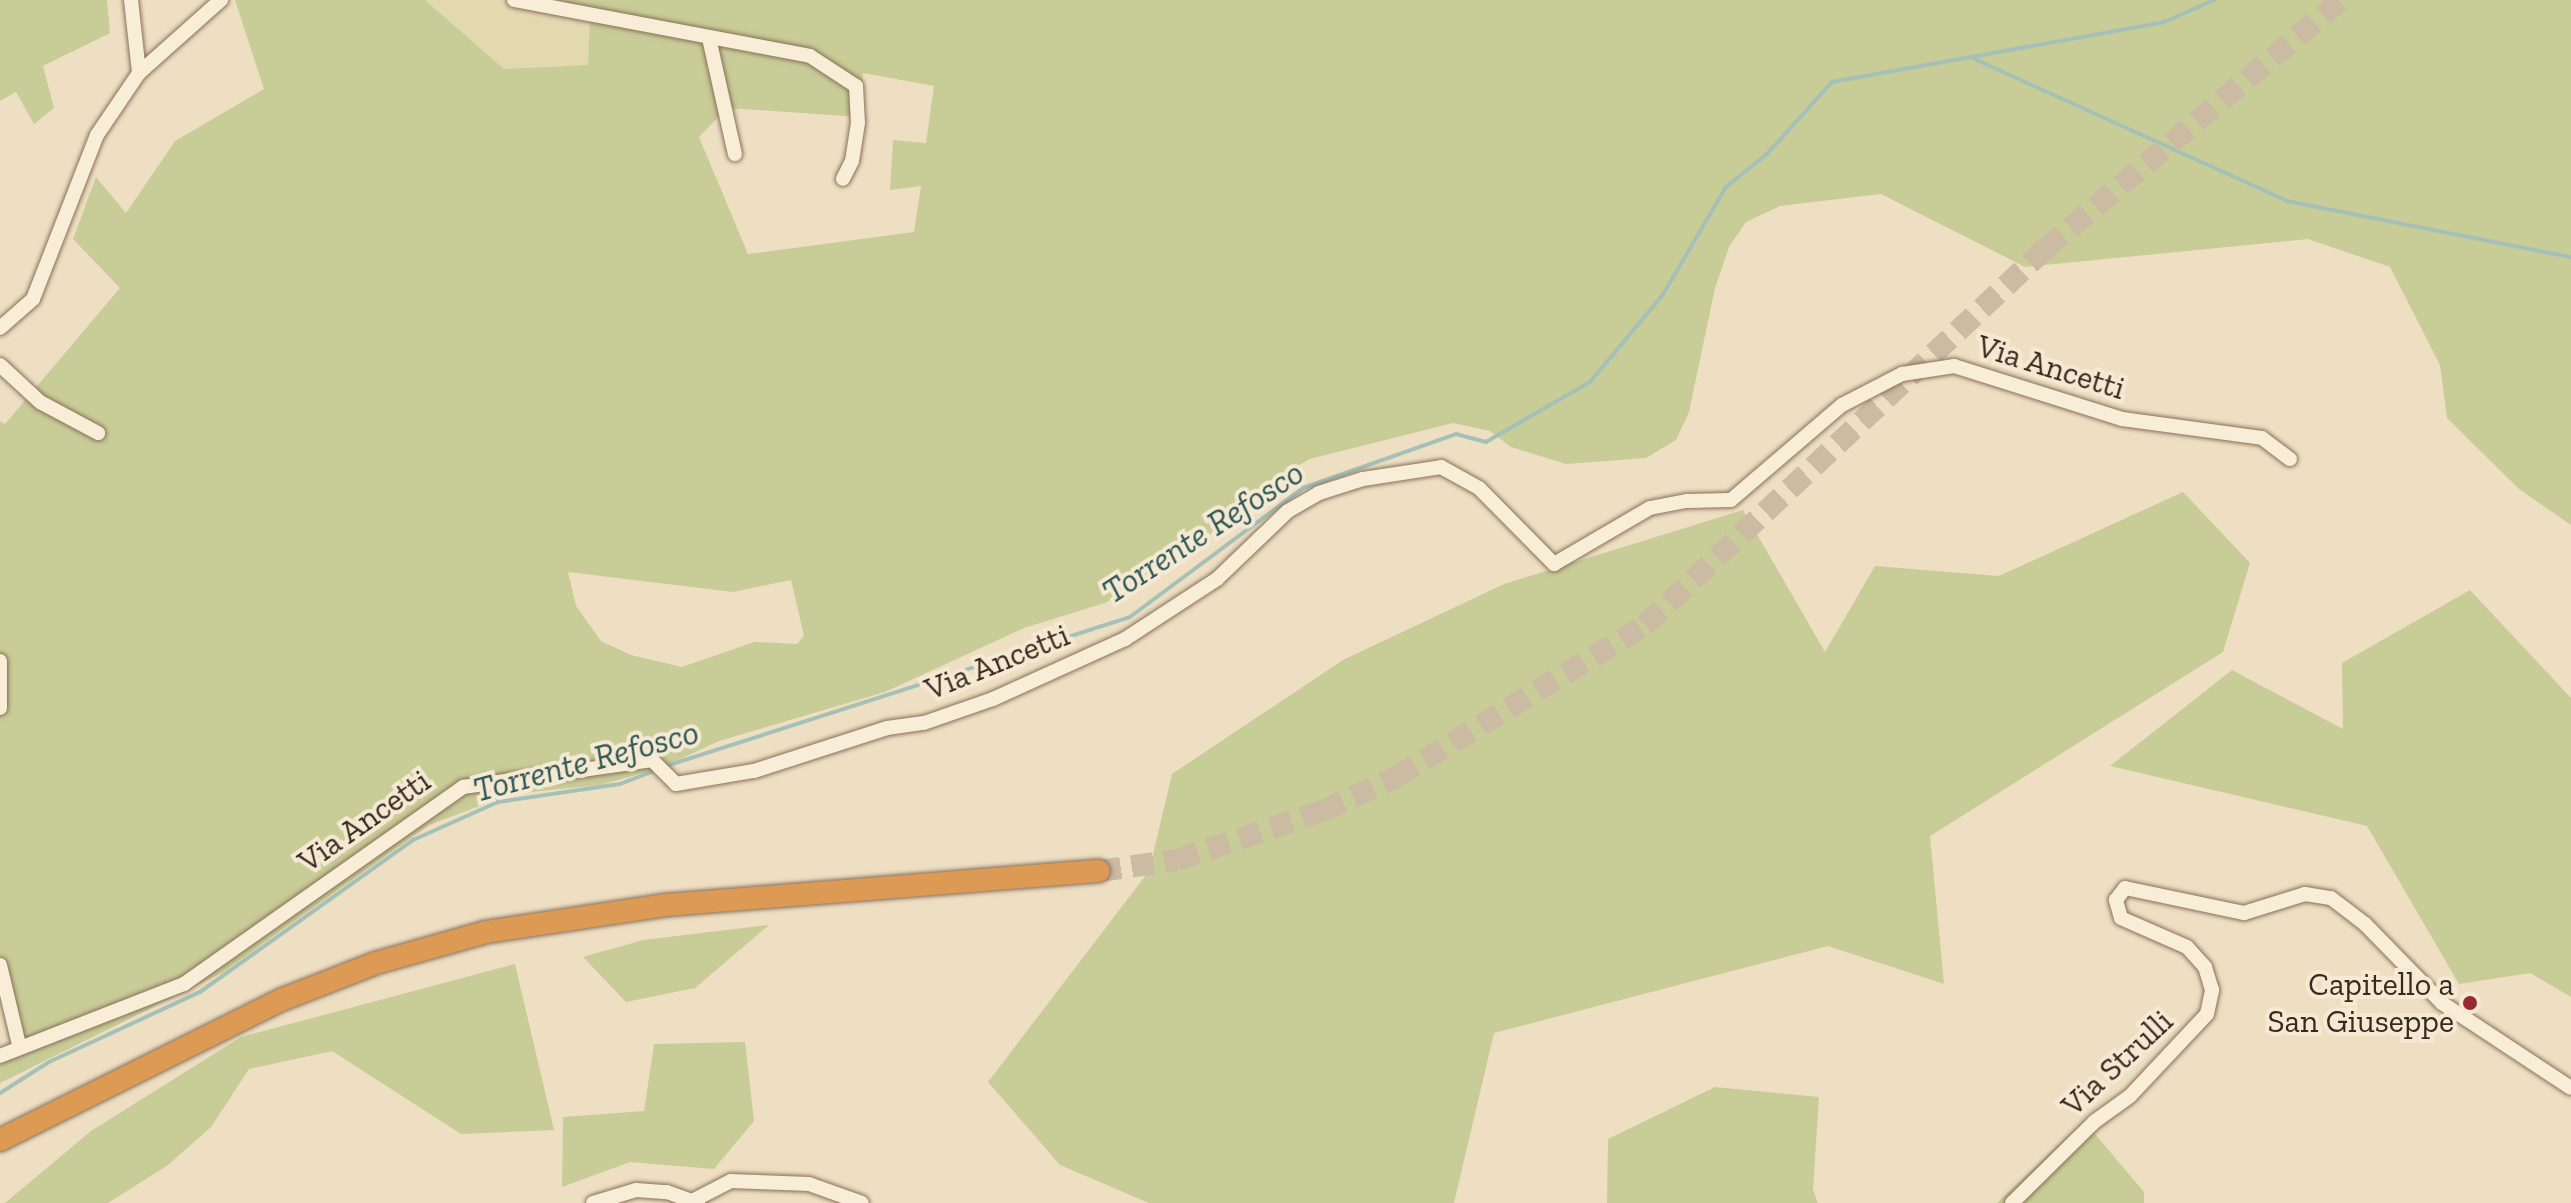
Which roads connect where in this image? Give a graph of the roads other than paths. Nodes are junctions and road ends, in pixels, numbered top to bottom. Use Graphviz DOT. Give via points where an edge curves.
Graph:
graph roads {
  1 [pos="131,0"];
  2 [pos="221,0"];
  3 [pos="514,0"];
  4 [pos="709,38"];
  5 [pos="139,73"];
  6 [pos="735,154"];
  7 [pos="843,179"];
  8 [pos="0,328"];
  9 [pos="0,365"];
  10 [pos="98,433"];
  11 [pos="2290,459"];
  12 [pos="0,661"];
  13 [pos="0,708"];
  14 [pos="1099,871"];
  15 [pos="0,965"];
  16 [pos="19,1045"];
  17 [pos="0,1056"];
  18 [pos="2571,1088"];
  19 [pos="0,1140"];
  20 [pos="696,1202"];
  21 [pos="593,1203"];
  22 [pos="862,1203"];
  23 [pos="2012,1203"];
  1 -- 5 [label="street"];
  2 -- 5 [label="street"];
  3 -- 4 [label="street"];
  4 -- 6 [label="street"];
  4 -- 7 [label="street" via="810,56 856,86 856,136"];
  5 -- 8 [label="street" via="97,135 33,299"];
  9 -- 10 [label="street" via="40,402"];
  11 -- 16 [label="street, Via Ancetti" via="2262,438 2122,419 1954,366 1902,374 1842,405 1731,500 1650,508 1554,564 1479,488 1441,467 1363,479 1319,493 1288,511 1217,579 1125,639 993,699 924,723 847,740 754,771 676,784 652,760 463,787 184,984"];
  12 -- 13 [label="street"];
  14 -- 19 [label="highway" via="666,905 486,932 376,963 281,1000"];
  15 -- 16 [label="street"];
  16 -- 17 [label="street, Via Ancetti"];
  18 -- 23 [label="street, Via Strulli" via="2442,1003 2365,924 2331,898 2305,894 2244,913 2135,886 2125,888 2116,900 2121,918 2198,957 2210,980 2212,999 2192,1034"];
  20 -- 21 [label="street" via="636,1190"];
  20 -- 22 [label="street" via="731,1181 809,1184"];
}
